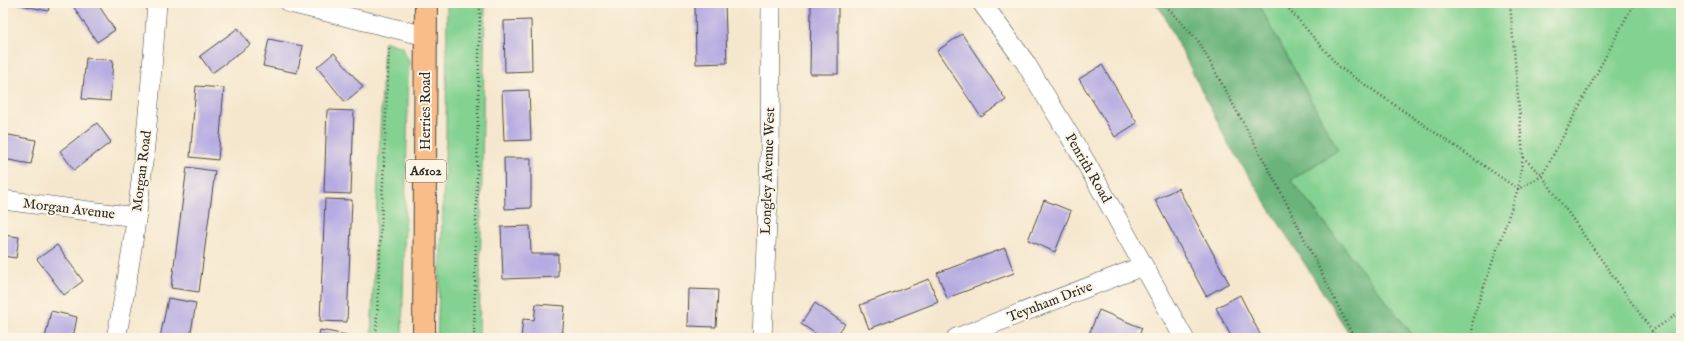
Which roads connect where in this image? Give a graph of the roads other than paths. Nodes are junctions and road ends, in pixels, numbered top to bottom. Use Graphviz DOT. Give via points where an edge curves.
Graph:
graph roads {
  1 [pos="157,3"];
  2 [pos="290,3"];
  3 [pos="426,3"];
  4 [pos="771,3"];
  5 [pos="982,3"];
  6 [pos="426,36"];
  7 [pos="3,200"];
  8 [pos="136,217"];
  9 [pos="1143,266"];
  10 [pos="116,338"];
  11 [pos="424,338"];
  12 [pos="762,338"];
  13 [pos="956,338"];
  14 [pos="1184,338"];
  1 -- 8 [label="street, Morgan Road" via="150,104"];
  2 -- 6 [label="street"];
  3 -- 6 [label="main road, Herries Road / A6102"];
  4 -- 12 [label="street, Longley Avenue West" via="770,153"];
  5 -- 9 [label="street, Penrith Road" via="1025,62 1085,161"];
  6 -- 11 [label="main road, Herries Road / A6102"];
  7 -- 8 [label="street, Morgan Avenue"];
  8 -- 10 [label="street, Morgan Road"];
  9 -- 13 [label="street, Teynham Drive"];
  9 -- 14 [label="street, Penrith Road"];
}
